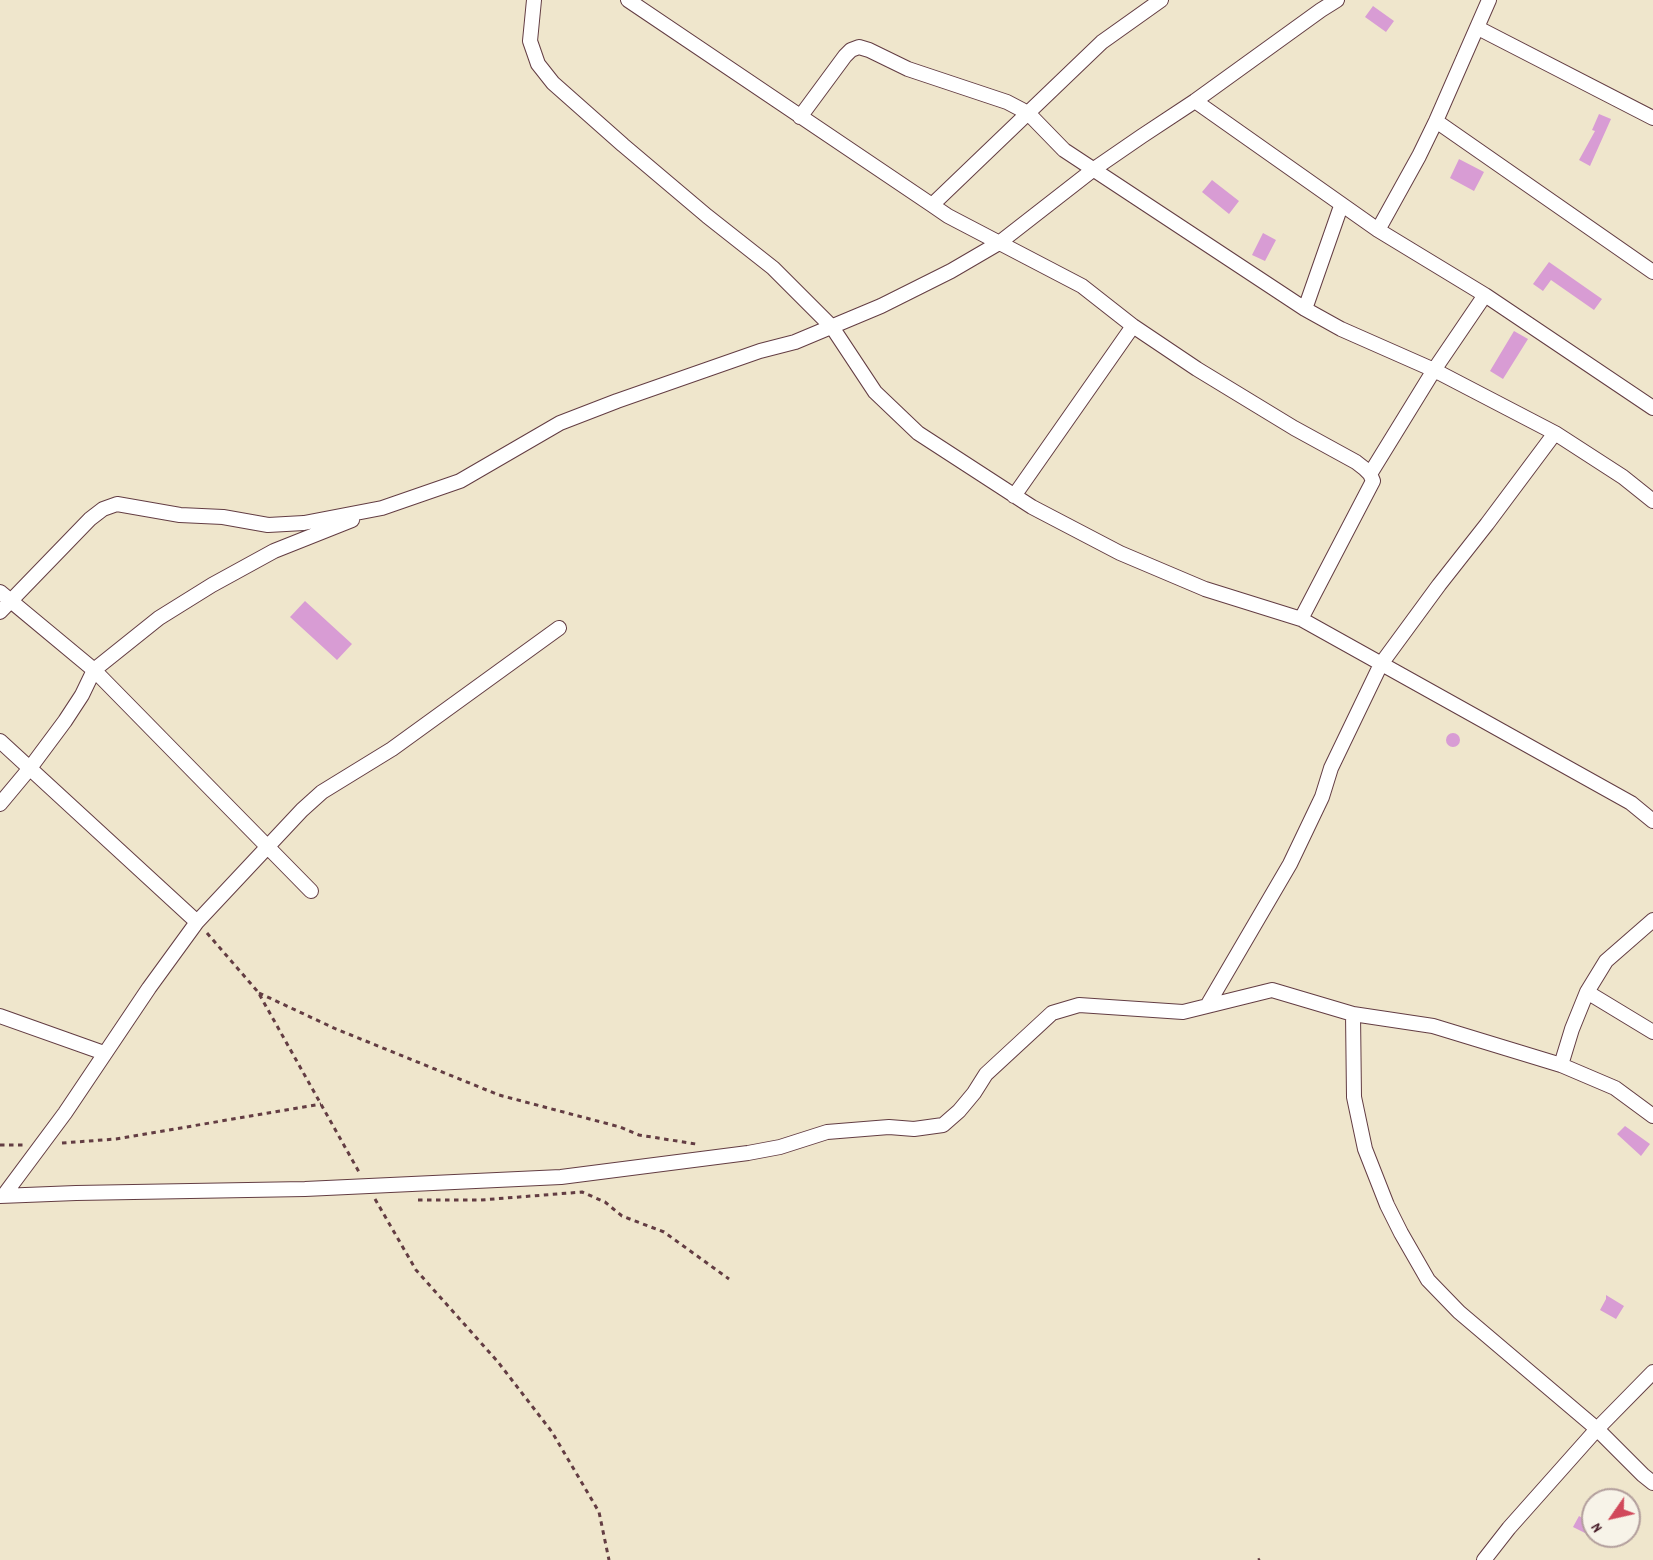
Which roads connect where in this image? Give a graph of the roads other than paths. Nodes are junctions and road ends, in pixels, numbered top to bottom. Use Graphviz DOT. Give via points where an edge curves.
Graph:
graph roads {
  1 [pos="534,0"];
  2 [pos="628,0"];
  3 [pos="1161,0"];
  4 [pos="1337,0"];
  5 [pos="1489,0"];
  6 [pos="1478,28"];
  7 [pos="1195,101"];
  8 [pos="1028,113"];
  9 [pos="800,117"];
  10 [pos="1653,118"];
  11 [pos="1436,121"];
  12 [pos="1094,170"];
  13 [pos="932,205"];
  14 [pos="1341,206"];
  15 [pos="1378,230"];
  16 [pos="999,243"];
  17 [pos="1653,272"];
  18 [pos="1485,295"];
  19 [pos="1305,309"];
  20 [pos="1134,326"];
  21 [pos="832,327"];
  22 [pos="1434,370"];
  23 [pos="1653,408"];
  24 [pos="1555,433"];
  25 [pos="1370,474"];
  26 [pos="1014,496"];
  27 [pos="1653,501"];
  28 [pos="382,508"];
  29 [pos="5,596"];
  30 [pos="0,612"];
  31 [pos="1301,619"];
  32 [pos="559,628"];
  33 [pos="1381,664"];
  34 [pos="94,670"];
  35 [pos="0,741"];
  36 [pos="30,768"];
  37 [pos="0,804"];
  38 [pos="1653,821"];
  39 [pos="267,846"];
  40 [pos="311,891"];
  41 [pos="1653,920"];
  42 [pos="197,922"];
  43 [pos="1587,992"];
  44 [pos="1207,1006"];
  45 [pos="1353,1014"];
  46 [pos="0,1016"];
  47 [pos="1653,1032"];
  48 [pos="104,1053"];
  49 [pos="1561,1065"];
  50 [pos="1653,1116"];
  51 [pos="2,1196"];
  52 [pos="1653,1372"];
  53 [pos="1597,1429"];
  54 [pos="1653,1483"];
  55 [pos="1484,1560"];
  1 -- 21 [label="street" via="530,41 538,64 553,83 773,268"];
  2 -- 9 [label="street"];
  3 -- 8 [label="street" via="1102,42"];
  4 -- 7 [label="street"];
  5 -- 6 [label="street"];
  6 -- 10 [label="street"];
  6 -- 11 [label="street"];
  7 -- 12 [label="street"];
  7 -- 14 [label="street"];
  8 -- 9 [label="street" via="859,47 844,57"];
  8 -- 12 [label="street" via="1064,150"];
  8 -- 13 [label="street"];
  9 -- 13 [label="street"];
  11 -- 15 [label="street"];
  11 -- 17 [label="street"];
  12 -- 16 [label="street"];
  12 -- 19 [label="street"];
  13 -- 16 [label="street"];
  14 -- 15 [label="street"];
  14 -- 19 [label="street"];
  15 -- 18 [label="street"];
  16 -- 20 [label="street" via="1082,286"];
  16 -- 21 [label="street" via="951,271"];
  18 -- 22 [label="street"];
  18 -- 23 [label="street"];
  19 -- 22 [label="street"];
  20 -- 25 [label="street"];
  20 -- 26 [label="street"];
  21 -- 26 [label="street" via="875,392 918,433"];
  21 -- 28 [label="street" via="560,423 460,481"];
  22 -- 24 [label="street"];
  22 -- 25 [label="street"];
  24 -- 27 [label="street"];
  24 -- 33 [label="street"];
  25 -- 31 [label="street" via="1372,481"];
  26 -- 31 [label="street" via="1120,553 1205,589"];
  28 -- 29 [label="street" via="304,523 268,525 117,504 90,519"];
  28 -- 34 [label="street" via="241,568 159,618"];
  29 -- 30 [label="street"];
  29 -- 34 [label="street"];
  31 -- 33 [label="street"];
  32 -- 39 [label="street" via="392,749 321,792"];
  33 -- 38 [label="street" via="1631,803"];
  33 -- 44 [label="street" via="1290,864"];
  34 -- 36 [label="street" via="82,695"];
  34 -- 39 [label="street"];
  35 -- 36 [label="street"];
  36 -- 37 [label="street"];
  36 -- 42 [label="street"];
  39 -- 40 [label="street"];
  39 -- 42 [label="street"];
  41 -- 43 [label="street" via="1606,961"];
  42 -- 48 [label="street"];
  43 -- 47 [label="street"];
  43 -- 49 [label="street"];
  44 -- 45 [label="street" via="1272,990"];
  44 -- 51 [label="street" via="1182,1012 1079,1005 1052,1013 986,1074 959,1111 943,1125 827,1132 748,1153 561,1177 305,1189"];
  45 -- 49 [label="street" via="1433,1026"];
  45 -- 53 [label="street" via="1354,1097 1365,1149 1387,1205 1428,1280 1459,1312"];
  46 -- 48 [label="street"];
  48 -- 51 [label="street" via="65,1113"];
  49 -- 50 [label="street" via="1615,1088"];
  52 -- 53 [label="street"];
  53 -- 54 [label="street"];
  53 -- 55 [label="street"];
}
